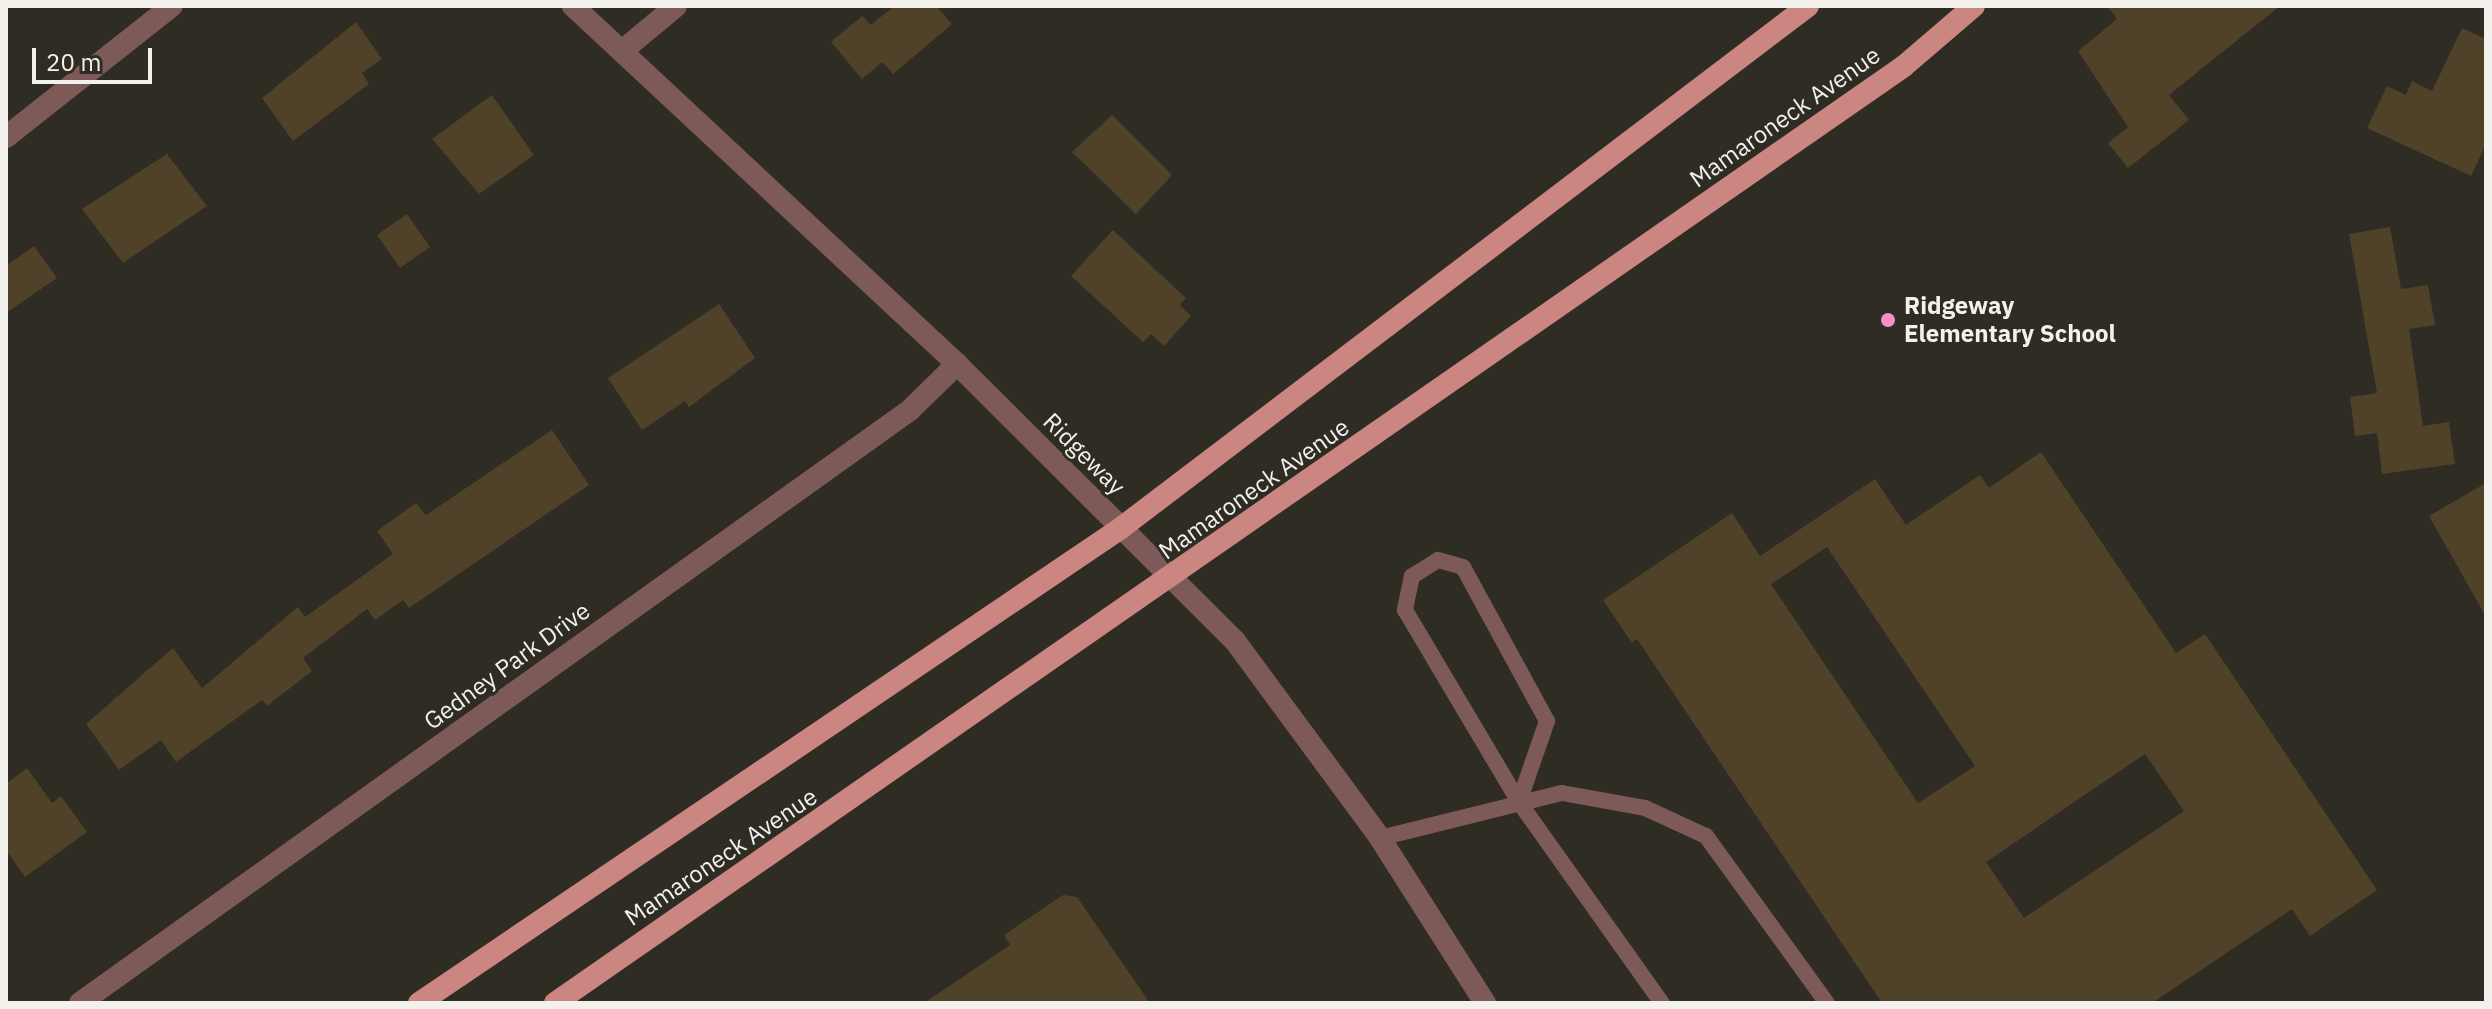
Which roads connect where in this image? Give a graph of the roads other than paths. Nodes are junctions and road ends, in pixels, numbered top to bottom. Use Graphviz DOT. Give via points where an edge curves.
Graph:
graph roads {
  1 [pos="172,6"];
  2 [pos="573,6"];
  3 [pos="676,6"];
  4 [pos="1808,6"];
  5 [pos="1974,6"];
  6 [pos="622,51"];
  7 [pos="6,137"];
  8 [pos="957,364"];
  9 [pos="1121,528"];
  10 [pos="1173,578"];
  11 [pos="1519,802"];
  12 [pos="1380,838"];
  13 [pos="80,1003"];
  14 [pos="419,1003"];
  15 [pos="555,1003"];
  16 [pos="1485,1003"];
  17 [pos="1662,1003"];
  18 [pos="1827,1003"];
  1 -- 7 [label="street"];
  2 -- 6 [label="street, Ridgeway"];
  3 -- 6 [label="street"];
  4 -- 9 [label="main road, Mamaroneck Avenue"];
  5 -- 10 [label="main road, Mamaroneck Avenue" via="1904,66"];
  6 -- 8 [label="street, Ridgeway"];
  8 -- 9 [label="street, Ridgeway"];
  8 -- 13 [label="street, Gedney Park Drive" via="897,420"];
  9 -- 10 [label="street, Ridgeway"];
  9 -- 14 [label="main road, Mamaroneck Avenue"];
  10 -- 12 [label="street, Ridgeway" via="1235,641"];
  10 -- 15 [label="main road, Mamaroneck Avenue"];
  11 -- 11 [label="lane" via="1405,610 1412,576 1438,560 1463,567 1547,721"];
  11 -- 12 [label="lane"];
  11 -- 17 [label="lane"];
  11 -- 18 [label="lane" via="1562,793 1645,808 1706,836"];
  12 -- 16 [label="street, Ridgeway"];
}
